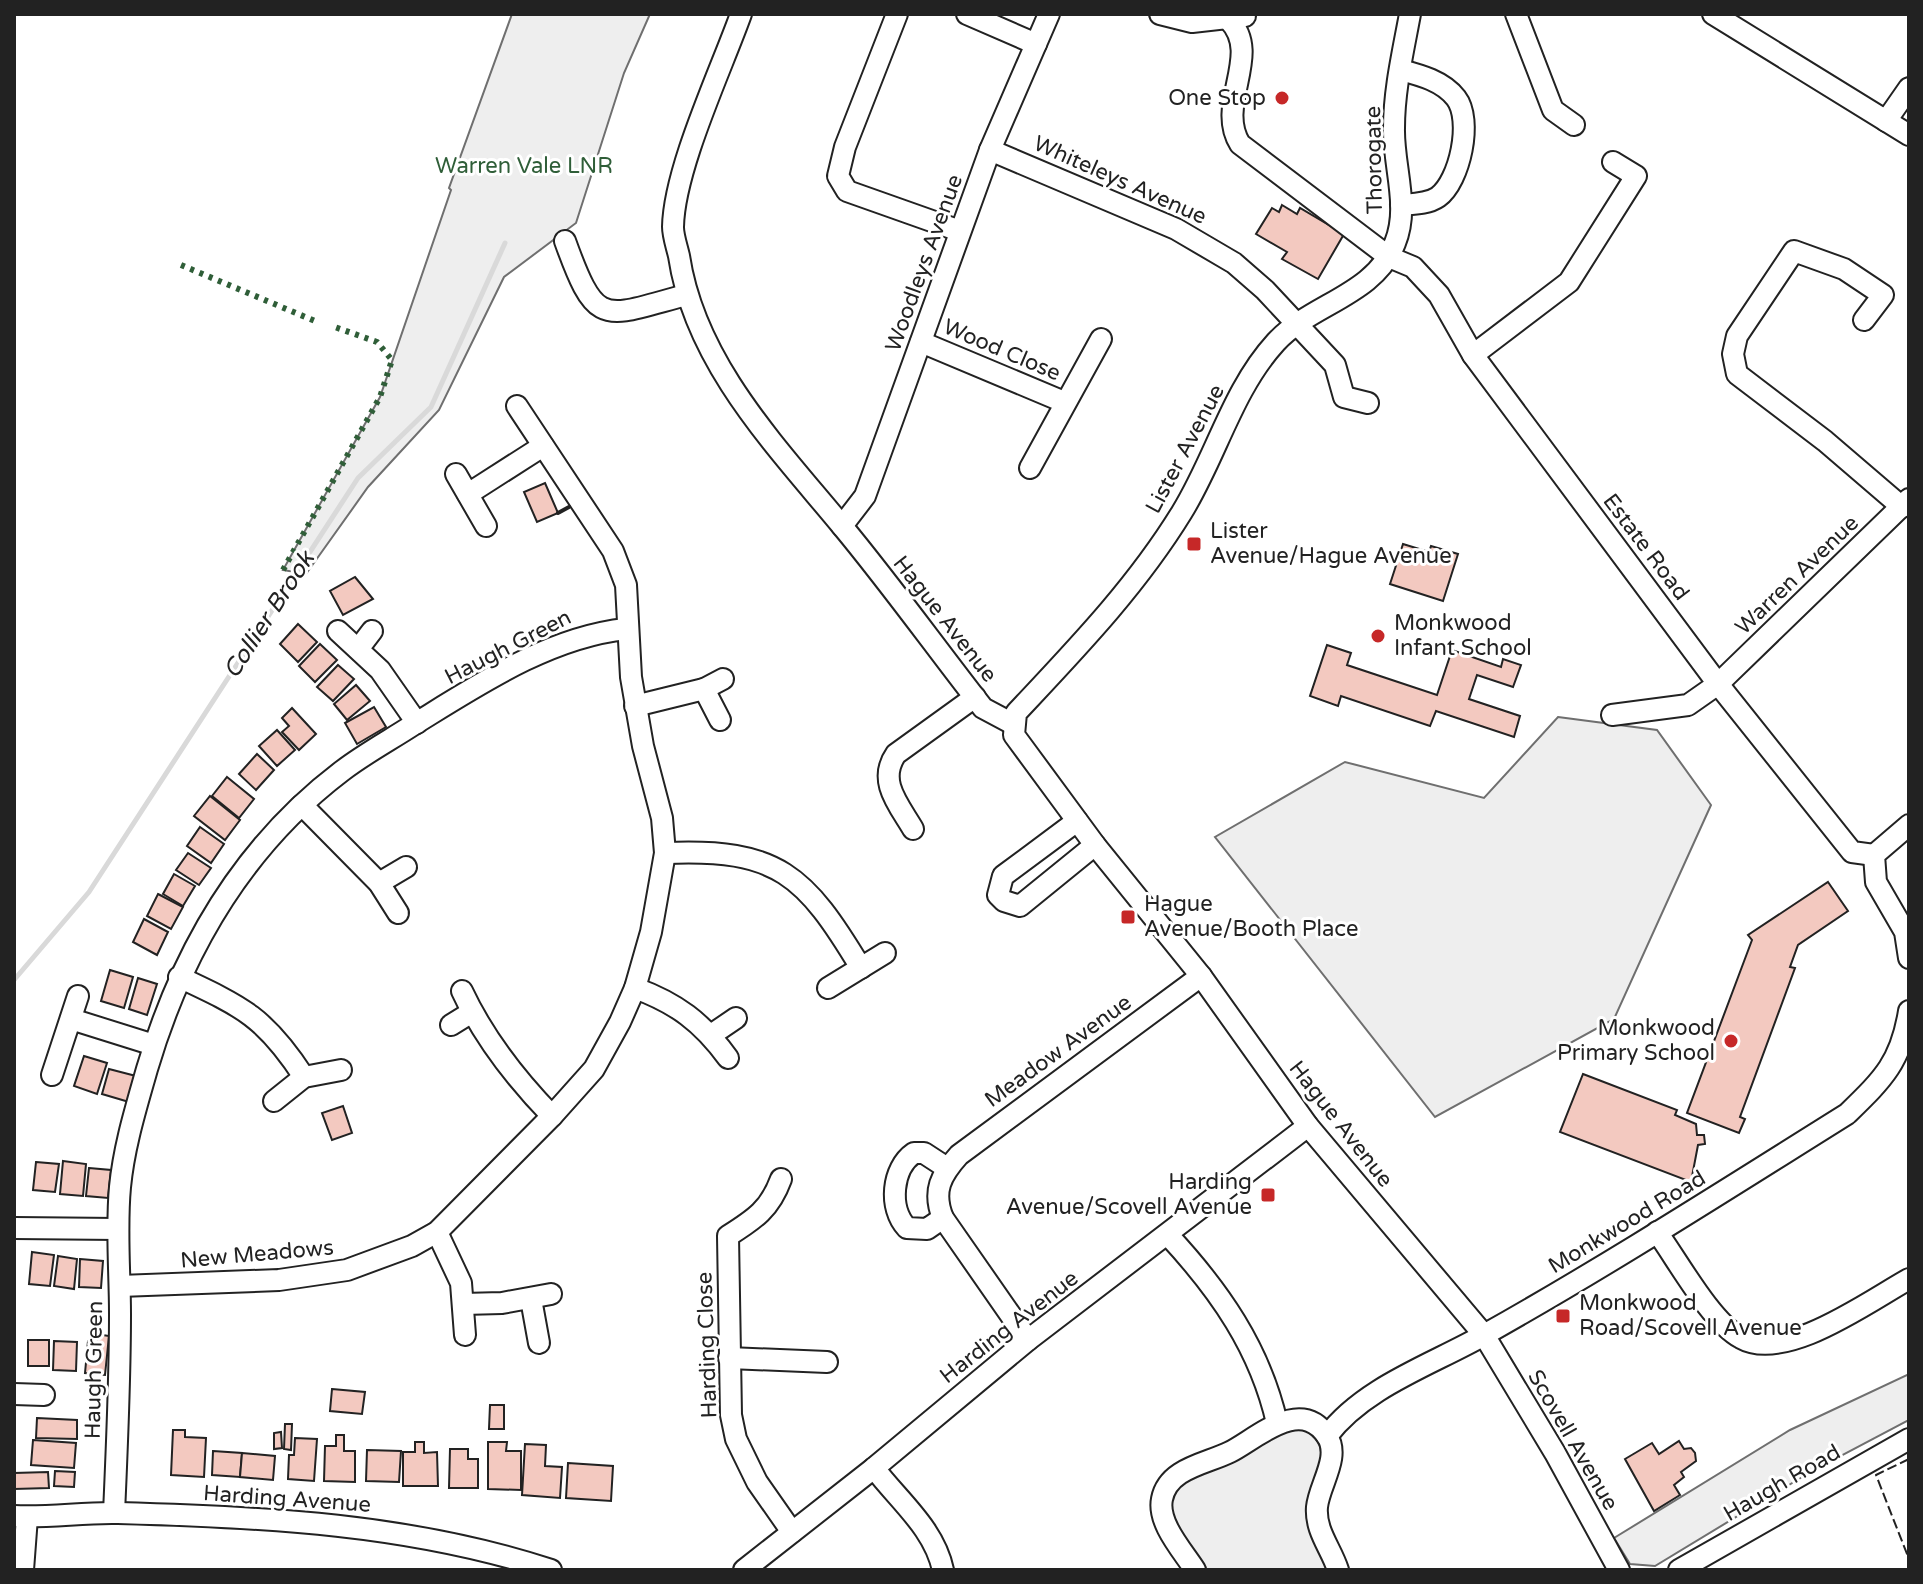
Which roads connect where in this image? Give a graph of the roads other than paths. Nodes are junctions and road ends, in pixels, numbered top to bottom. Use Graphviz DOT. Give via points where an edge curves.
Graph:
graph roads {
  1 [pos="741,14"];
  2 [pos="897,14"];
  3 [pos="967,14"];
  4 [pos="1049,14"];
  5 [pos="1160,14"];
  6 [pos="1410,14"];
  7 [pos="1516,14"];
  8 [pos="1713,14"];
  9 [pos="1237,18"];
  10 [pos="1036,44"];
  11 [pos="1401,70"];
  12 [pos="1909,88"];
  13 [pos="1886,121"];
  14 [pos="1574,125"];
  15 [pos="1909,135"];
  16 [pos="990,150"];
  17 [pos="1613,162"];
  18 [pos="1401,205"];
  19 [pos="960,231"];
  20 [pos="565,241"];
  21 [pos="1389,257"];
  22 [pos="686,295"];
  23 [pos="1864,320"];
  24 [pos="1295,326"];
  25 [pos="1101,339"];
  26 [pos="921,342"];
  27 [pos="1473,355"];
  28 [pos="1064,402"];
  29 [pos="1368,403"];
  30 [pos="517,406"];
  31 [pos="543,446"];
  32 [pos="1030,468"];
  33 [pos="456,474"];
  34 [pos="468,494"];
  35 [pos="1905,503"];
  36 [pos="486,526"];
  37 [pos="842,526"];
  38 [pos="626,629"];
  39 [pos="338,631"];
  40 [pos="372,631"];
  41 [pos="359,648"];
  42 [pos="723,679"];
  43 [pos="1718,684"];
  44 [pos="704,689"];
  45 [pos="975,697"];
  46 [pos="635,706"];
  47 [pos="1612,715"];
  48 [pos="720,720"];
  49 [pos="417,723"];
  50 [pos="1013,724"];
  51 [pos="302,805"];
  52 [pos="1077,821"];
  53 [pos="1909,825"];
  54 [pos="913,829"];
  55 [pos="1095,845"];
  56 [pos="665,853"];
  57 [pos="1874,855"];
  58 [pos="406,867"];
  59 [pos="379,883"];
  60 [pos="398,913"];
  61 [pos="885,953"];
  62 [pos="1909,958"];
  63 [pos="861,968"];
  64 [pos="1201,976"];
  65 [pos="179,977"];
  66 [pos="635,988"];
  67 [pos="828,988"];
  68 [pos="462,991"];
  69 [pos="78,996"];
  70 [pos="1909,1011"];
  71 [pos="472,1012"];
  72 [pos="736,1018"];
  73 [pos="71,1019"];
  74 [pos="451,1025"];
  75 [pos="711,1035"];
  76 [pos="1907,1042"];
  77 [pos="154,1045"];
  78 [pos="728,1058"];
  79 [pos="341,1070"];
  80 [pos="52,1075"];
  81 [pos="304,1077"];
  82 [pos="274,1101"];
  83 [pos="552,1116"];
  84 [pos="1308,1126"];
  85 [pos="947,1168"];
  86 [pos="781,1179"];
  87 [pos="943,1218"];
  88 [pos="14,1228"];
  89 [pos="118,1229"];
  90 [pos="437,1232"];
  91 [pos="1657,1232"];
  92 [pos="1168,1235"];
  93 [pos="1909,1279"];
  94 [pos="120,1286"];
  95 [pos="463,1304"];
  96 [pos="465,1335"];
  97 [pos="1484,1335"];
  98 [pos="1028,1340"];
  99 [pos="539,1343"];
  100 [pos="729,1358"];
  101 [pos="827,1362"];
  102 [pos="14,1394"];
  103 [pos="44,1395"];
  104 [pos="1277,1423"];
  105 [pos="1327,1436"];
  106 [pos="1909,1439"];
  107 [pos="874,1468"];
  108 [pos="114,1513"];
  109 [pos="21,1516"];
  110 [pos="792,1532"];
  111 [pos="23,1570"];
  112 [pos="551,1570"];
  113 [pos="744,1570"];
  114 [pos="943,1570"];
  115 [pos="1195,1570"];
  116 [pos="1338,1570"];
  117 [pos="1619,1570"];
  118 [pos="1679,1570"];
  1 -- 22 [label="street, Hague Avenue" via="676,203 673,229"];
  2 -- 19 [label="street" via="838,176 847,191"];
  3 -- 10 [label="street"];
  4 -- 10 [label="street, Woodleys Avenue"];
  5 -- 9 [label="street" via="1192,22"];
  6 -- 11 [label="street, Thorogate"];
  7 -- 14 [label="street" via="1553,110"];
  8 -- 13 [label="street"];
  9 -- 21 [label="street, Estate Road" via="1243,48 1230,119 1240,144"];
  10 -- 16 [label="street, Woodleys Avenue"];
  11 -- 18 [label="street, Thorogate" via="1394,133"];
  11 -- 18 [label="street" via="1451,92 1465,125 1445,189 1434,199"];
  12 -- 13 [label="street"];
  13 -- 15 [label="street"];
  16 -- 19 [label="street, Woodleys Avenue"];
  16 -- 24 [label="street, Whiteleys Avenue" via="1202,242 1265,290"];
  17 -- 27 [label="street" via="1636,176 1569,282"];
  18 -- 21 [label="street, Thorogate"];
  19 -- 26 [label="street, Woodleys Avenue"];
  20 -- 22 [label="street" via="598,309 613,314"];
  21 -- 24 [label="street, Lister Avenue" via="1365,283"];
  21 -- 27 [label="street, Estate Road" via="1413,267 1439,295"];
  22 -- 37 [label="street, Hague Avenue" via="731,387"];
  23 -- 35 [label="street" via="1883,295 1844,269 1794,251 1737,336 1737,374"];
  24 -- 29 [label="street, Whiteleys Avenue" via="1335,365 1344,397"];
  24 -- 50 [label="street, Lister Avenue" via="1260,363 1234,405 1216,452 1182,513 1110,613 1016,713"];
  25 -- 28 [label="street, Wood Close"];
  26 -- 28 [label="street, Wood Close"];
  26 -- 37 [label="street, Woodleys Avenue" via="865,496"];
  27 -- 43 [label="street, Estate Road"];
  28 -- 32 [label="street, Wood Close"];
  30 -- 31 [label="street, New Meadows"];
  31 -- 34 [label="street"];
  31 -- 38 [label="street, New Meadows" via="621,565"];
  33 -- 34 [label="street"];
  34 -- 36 [label="street"];
  35 -- 43 [label="street, Warren Avenue"];
  37 -- 45 [label="street, Hague Avenue"];
  38 -- 46 [label="street, New Meadows"];
  38 -- 49 [label="street, Haugh Green" via="569,640"];
  39 -- 41 [label="street"];
  40 -- 41 [label="street"];
  41 -- 49 [label="street" via="395,688"];
  42 -- 44 [label="street"];
  43 -- 47 [label="street, Warren Avenue" via="1688,705"];
  43 -- 57 [label="street, Estate Road" via="1852,852"];
  44 -- 46 [label="street"];
  44 -- 48 [label="street"];
  45 -- 50 [label="street, Hague Avenue"];
  45 -- 54 [label="street" via="889,763 889,787"];
  46 -- 56 [label="street, New Meadows" via="662,818"];
  49 -- 51 [label="street, Haugh Green" via="343,770"];
  50 -- 52 [label="street, Hague Avenue" via="1021,747"];
  51 -- 59 [label="street"];
  51 -- 65 [label="street, Haugh Green" via="227,890"];
  52 -- 55 [label="street, Hague Avenue"];
  52 -- 55 [label="street" via="1003,876 998,895 1020,906"];
  53 -- 57 [label="street"];
  55 -- 64 [label="street, Hague Avenue"];
  56 -- 63 [label="street" via="728,852 774,867 812,894"];
  56 -- 66 [label="street, New Meadows"];
  57 -- 62 [label="street" via="1876,882 1905,932"];
  58 -- 59 [label="street"];
  59 -- 60 [label="street"];
  61 -- 63 [label="street"];
  63 -- 67 [label="street"];
  64 -- 84 [label="street, Hague Avenue"];
  64 -- 85 [label="street, Meadow Avenue"];
  65 -- 77 [label="street, Haugh Green"];
  65 -- 81 [label="street" via="257,1017"];
  66 -- 75 [label="street" via="676,1005"];
  66 -- 83 [label="street, New Meadows" via="594,1069"];
  68 -- 71 [label="street"];
  69 -- 73 [label="street"];
  70 -- 76 [label="street, Monkwood Road"];
  71 -- 74 [label="street"];
  71 -- 83 [label="street" via="525,1088"];
  72 -- 75 [label="street"];
  73 -- 77 [label="street"];
  73 -- 80 [label="street"];
  75 -- 78 [label="street"];
  76 -- 91 [label="street, Monkwood Road" via="1888,1074 1847,1114"];
  77 -- 89 [label="street, Haugh Green" via="124,1155"];
  79 -- 81 [label="street"];
  81 -- 82 [label="street"];
  83 -- 90 [label="street, New Meadows"];
  84 -- 92 [label="street, Harding Avenue"];
  84 -- 97 [label="street, Hague Avenue"];
  85 -- 87 [label="street" via="937,1192"];
  85 -- 87 [label="street" via="924,1153 914,1153 900,1169 895,1193 896,1210 907,1228 927,1229"];
  86 -- 100 [label="street, Harding Close" via="762,1215 728,1236"];
  87 -- 98 [label="street"];
  88 -- 89 [label="street"];
  89 -- 94 [label="street, Haugh Green"];
  90 -- 94 [label="street, New Meadows" via="347,1270 279,1280"];
  90 -- 95 [label="street" via="453,1262"];
  91 -- 93 [label="street" via="1721,1321 1742,1339 1767,1345 1791,1343"];
  91 -- 97 [label="street, Monkwood Road"];
  92 -- 98 [label="street, Harding Avenue"];
  92 -- 104 [label="street" via="1235,1317 1271,1395"];
  94 -- 108 [label="street, Haugh Green"];
  95 -- 96 [label="street"];
  95 -- 99 [label="street" via="541,1296"];
  97 -- 105 [label="street, Monkwood Road" via="1353,1407"];
  97 -- 117 [label="street, Scovell Avenue"];
  98 -- 107 [label="street, Harding Avenue"];
  100 -- 101 [label="street"];
  100 -- 110 [label="street, Harding Close" via="736,1439 757,1482"];
  102 -- 103 [label="street"];
  104 -- 105 [label="street" via="1304,1422"];
  104 -- 115 [label="street" via="1226,1455 1189,1469 1167,1487 1162,1514"];
  105 -- 116 [label="street" via="1332,1449 1318,1525"];
  106 -- 118 [label="street, Haugh Road"];
  107 -- 110 [label="street, Harding Avenue"];
  107 -- 114 [label="street" via="922,1525"];
  108 -- 109 [label="street, Harding Avenue"];
  108 -- 112 [label="street, Harding Avenue" via="367,1527 443,1540"];
  109 -- 111 [label="street"];
  110 -- 113 [label="street, Harding Avenue"];
}
